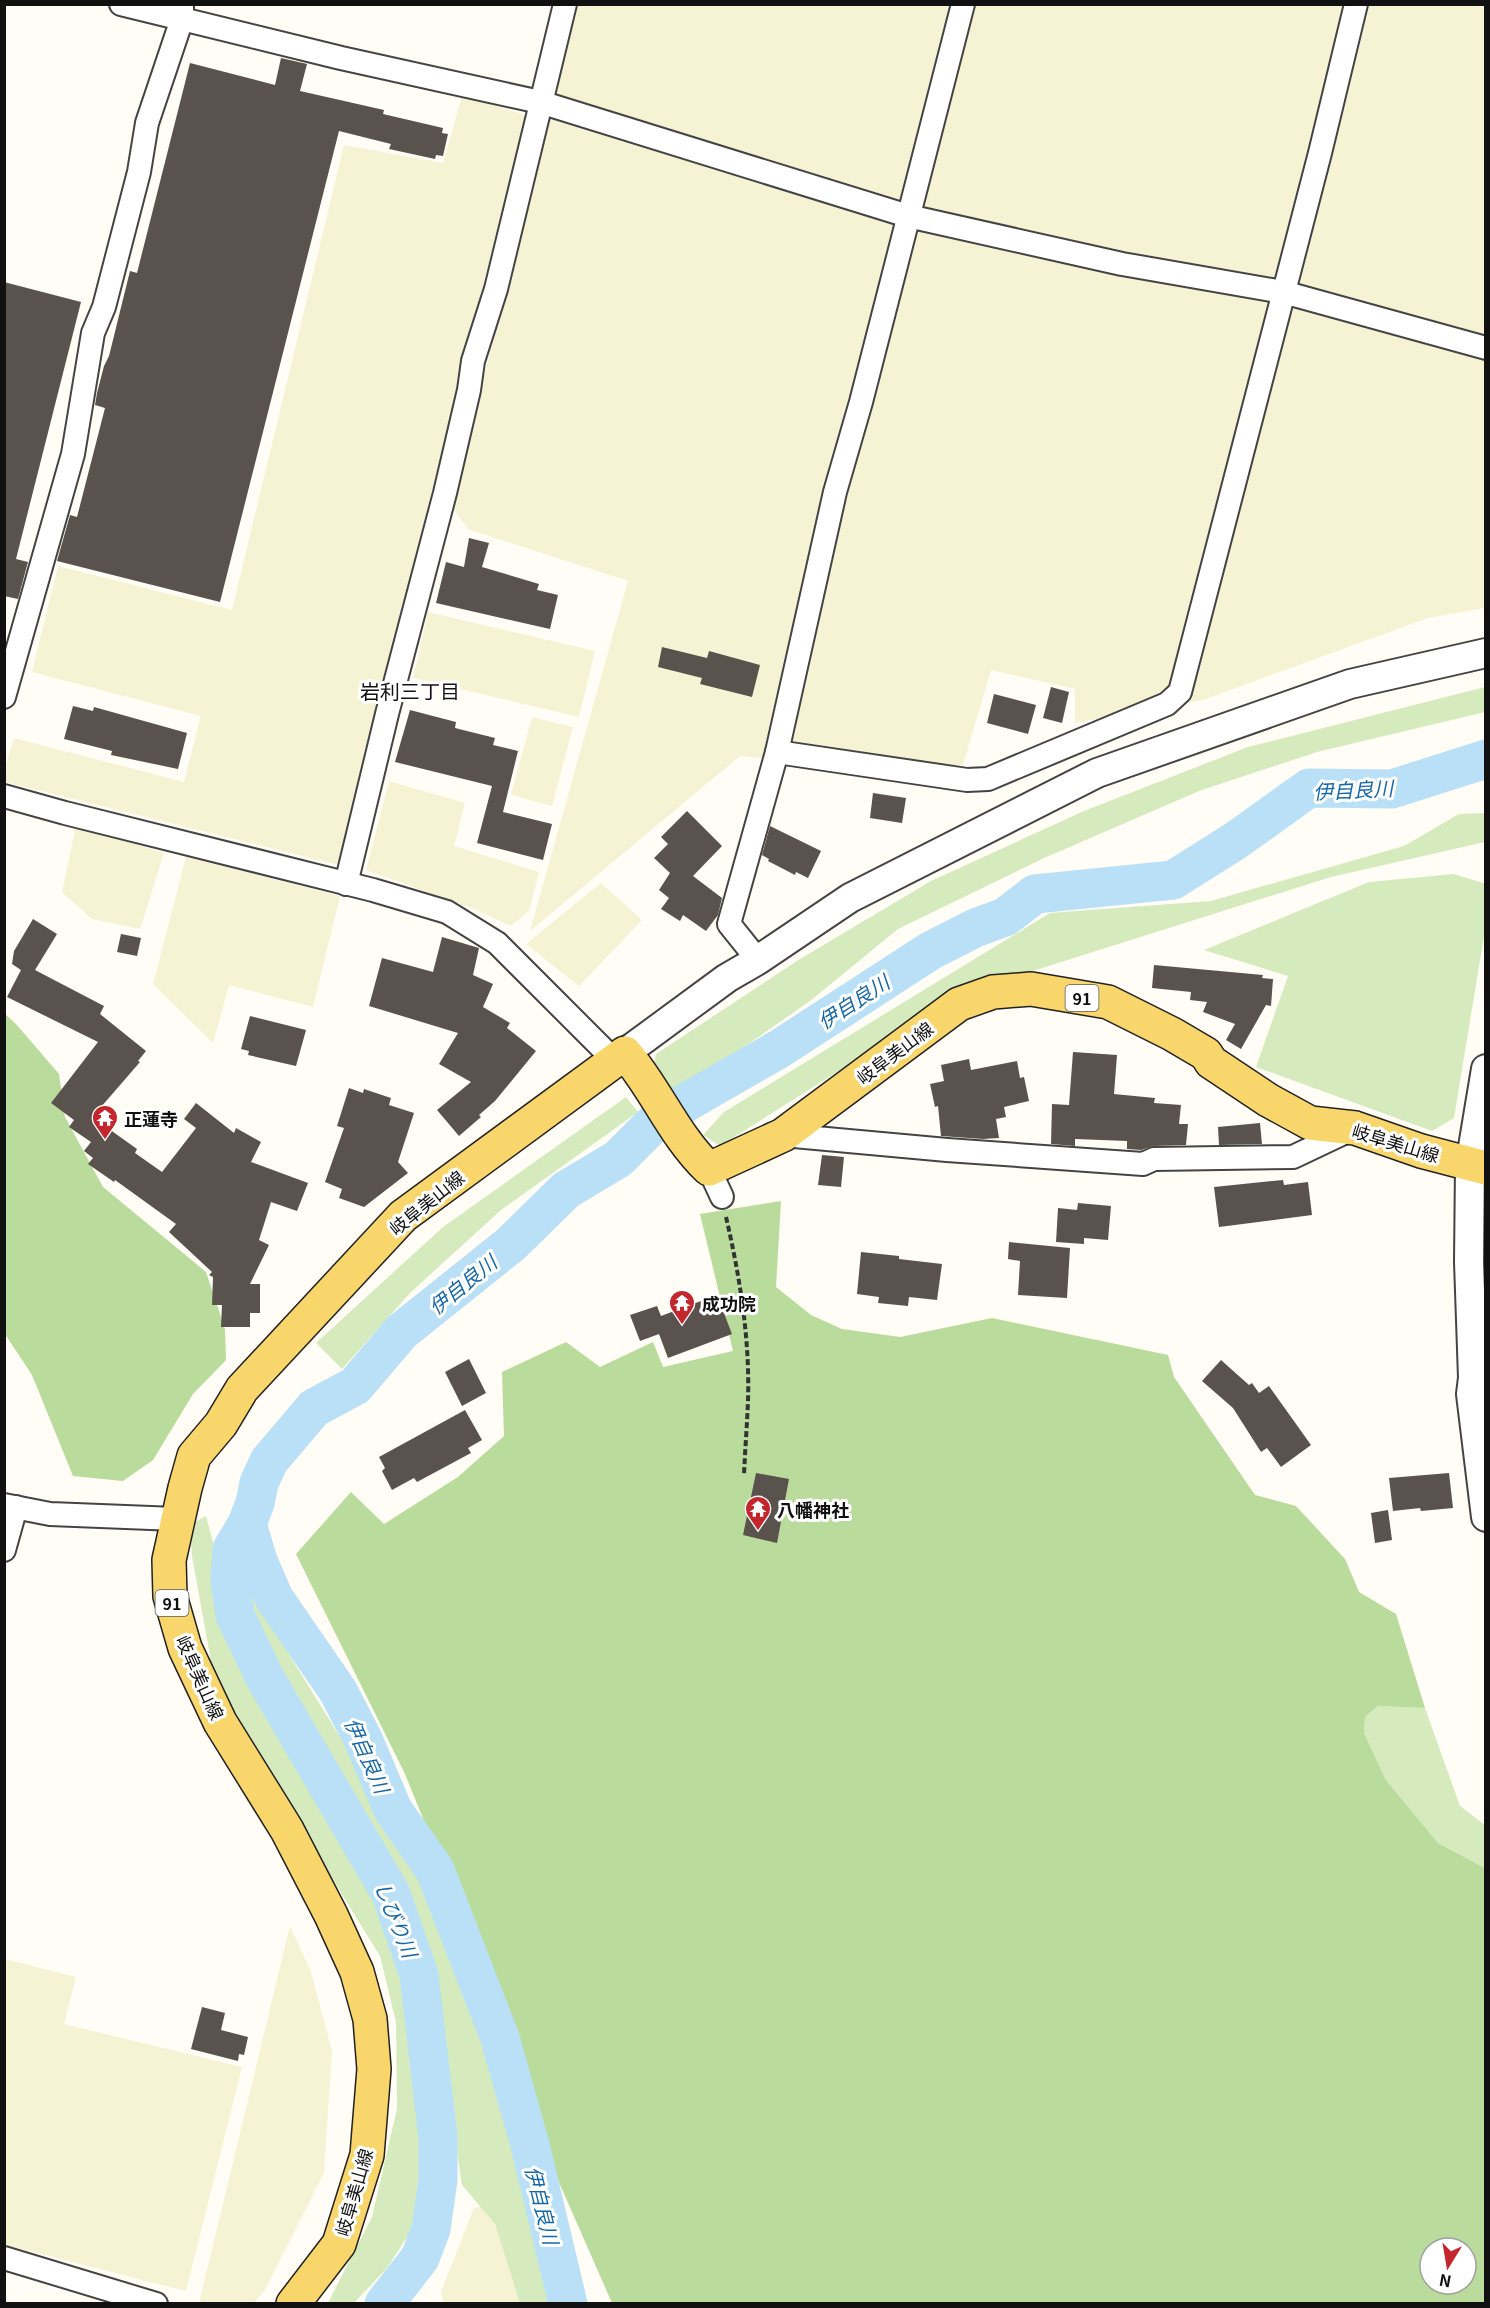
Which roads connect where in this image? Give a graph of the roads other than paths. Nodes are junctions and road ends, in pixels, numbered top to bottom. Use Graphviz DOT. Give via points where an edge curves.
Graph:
graph roads {
  1 [pos="121,4"];
  2 [pos="565,4"];
  3 [pos="963,4"];
  4 [pos="1356,4"];
  5 [pos="182,12"];
  6 [pos="540,102"];
  7 [pos="908,216"];
  8 [pos="1283,292"];
  9 [pos="1485,348"];
  10 [pos="1485,653"];
  11 [pos="4,697"];
  12 [pos="777,752"];
  13 [pos="4,796"];
  14 [pos="346,884"];
  15 [pos="758,960"];
  16 [pos="626,1061"];
  17 [pos="1485,1069"];
  18 [pos="1355,1128"];
  19 [pos="783,1135"];
  20 [pos="1478,1166"];
  21 [pos="10,1506"];
  22 [pos="1485,1516"];
  23 [pos="177,1519"];
  24 [pos="4,1550"];
  25 [pos="4,2258"];
  26 [pos="156,2304"];
  27 [pos="294,2304"];
  1 -- 5 [label="street"];
  2 -- 6 [label="street"];
  3 -- 7 [label="street"];
  4 -- 8 [label="street"];
  5 -- 6 [label="street" via="341,58"];
  5 -- 11 [label="street" via="147,123 136,183 104,307 93,333 73,454"];
  6 -- 7 [label="street"];
  6 -- 14 [label="street"];
  7 -- 8 [label="street" via="1122,264"];
  7 -- 12 [label="street" via="835,492"];
  8 -- 9 [label="street"];
  8 -- 12 [label="street" via="1180,692 1167,704 988,779 967,780"];
  10 -- 15 [label="street" via="1350,684 1097,773 850,898"];
  12 -- 15 [label="street" via="729,924"];
  13 -- 14 [label="street"];
  14 -- 16 [label="street" via="447,912 497,943"];
  15 -- 16 [label="street" via="727,978"];
  16 -- 19 [label="main road, 岐阜美山線 / 91" via="709,1174"];
  16 -- 23 [label="main road, 岐阜美山線 / 91" via="404,1216 242,1389 221,1424 194,1456"];
  17 -- 20 [label="street"];
  18 -- 19 [label="street" via="1293,1157 1154,1159 1143,1164"];
  18 -- 19 [label="main road, 岐阜美山線 / 91" via="1310,1123 1211,1062 1206,1054 1108,1002 1031,989 993,992 959,1004"];
  18 -- 20 [label="main road, 岐阜美山線 / 91"];
  20 -- 22 [label="street" via="1469,1262 1471,1394"];
  21 -- 23 [label="street" via="60,1515"];
  21 -- 24 [label="street"];
  23 -- 27 [label="main road, 岐阜美山線 / 91" via="169,1560 170,1596 184,1648 220,1722 287,1830 331,1915 357,1972 370,2019 374,2069 367,2155 339,2244"];
  25 -- 26 [label="street"];
}
